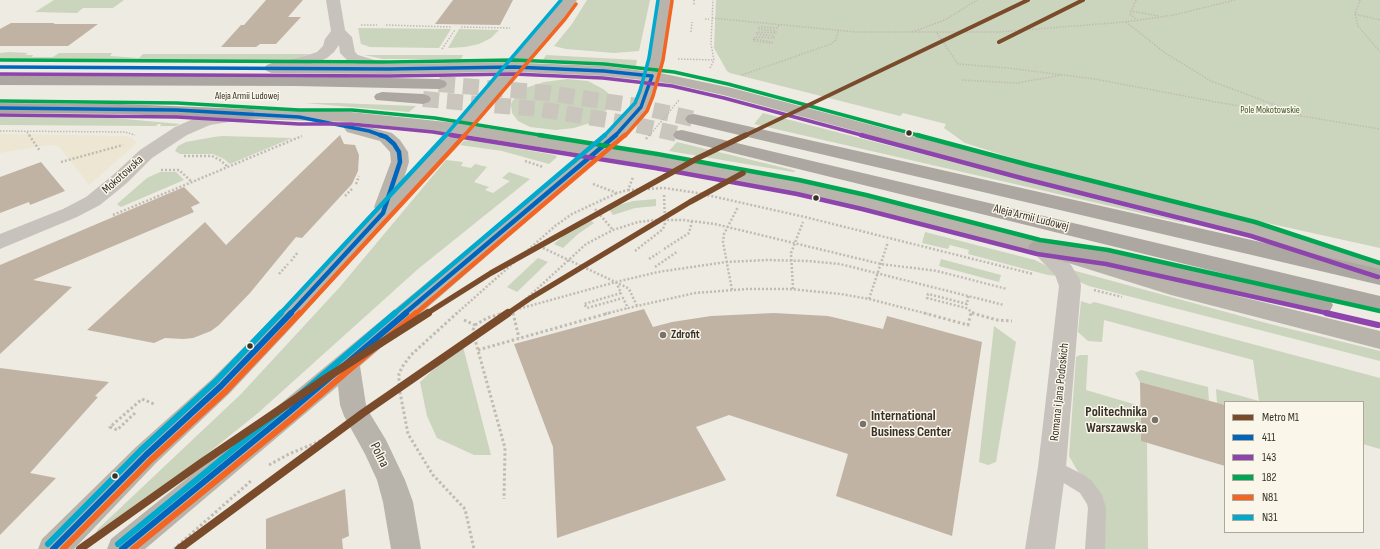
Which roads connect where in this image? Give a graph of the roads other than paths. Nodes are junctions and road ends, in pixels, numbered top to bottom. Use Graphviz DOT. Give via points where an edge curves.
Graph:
graph roads {
  1 [pos="333,0"];
  2 [pos="570,0"];
  3 [pos="665,0"];
  4 [pos="338,32"];
  5 [pos="0,67"];
  6 [pos="514,67"];
  7 [pos="272,68"];
  8 [pos="389,69"];
  9 [pos="652,76"];
  10 [pos="0,80"];
  11 [pos="439,84"];
  12 [pos="0,94"];
  13 [pos="423,99"];
  14 [pos="0,108"];
  15 [pos="247,114"];
  16 [pos="299,117"];
  17 [pos="694,119"];
  18 [pos="460,129"];
  19 [pos="682,134"];
  20 [pos="597,152"];
  21 [pos="383,213"];
  22 [pos="0,242"];
  23 [pos="1039,247"];
  24 [pos="1380,270"];
  25 [pos="1380,277"];
  26 [pos="1380,304"];
  27 [pos="1380,318"];
  28 [pos="1380,340"];
  29 [pos="347,363"];
  30 [pos="1052,468"];
  31 [pos="1041,540"];
  32 [pos="53,549"];
  33 [pos="122,549"];
  34 [pos="406,549"];
  35 [pos="1095,549"];
  1 -- 4 [label="street"];
  2 -- 6 [label="main road"];
  3 -- 9 [label="main road"];
  4 -- 7 [label="street" via="322,55 307,61"];
  4 -- 8 [label="street" via="345,37 348,53 353,58"];
  5 -- 7 [label="main road"];
  6 -- 8 [label="main road"];
  6 -- 9 [label="main road"];
  6 -- 18 [label="main road"];
  7 -- 8 [label="main road"];
  9 -- 20 [label="main road" via="640,107"];
  9 -- 24 [label="main road" via="726,91 1034,174 1253,229"];
  10 -- 11 [label="main road, Aleja Armii Ludowej"];
  12 -- 13 [label="main road, Aleja Armii Ludowej" via="354,96"];
  14 -- 15 [label="main road" via="135,109"];
  15 -- 16 [label="main road"];
  15 -- 22 [label="street, Mokotowska" via="206,120 180,131 146,154 93,201"];
  16 -- 18 [label="main road" via="351,117"];
  16 -- 21 [label="main road" via="369,131 386,137 394,144 399,152 400,162"];
  17 -- 25 [label="main road, Aleja Armii Ludowej"];
  18 -- 20 [label="main road"];
  18 -- 21 [label="main road"];
  19 -- 26 [label="main road, Aleja Armii Ludowej"];
  20 -- 23 [label="main road" via="798,187"];
  20 -- 29 [label="main road"];
  21 -- 32 [label="main road" via="237,369 146,455"];
  23 -- 27 [label="main road" via="1107,257"];
  23 -- 28 [label="main road" via="1171,287"];
  23 -- 30 [label="street, Romana i Jana Podoskich" via="1063,270 1070,286"];
  29 -- 33 [label="main road"];
  29 -- 34 [label="main road, Polna" via="353,405 391,480 398,502"];
  30 -- 31 [label="street, Romana i Jana Podoskich"];
  30 -- 35 [label="lane" via="1082,484 1095,501"];
}
